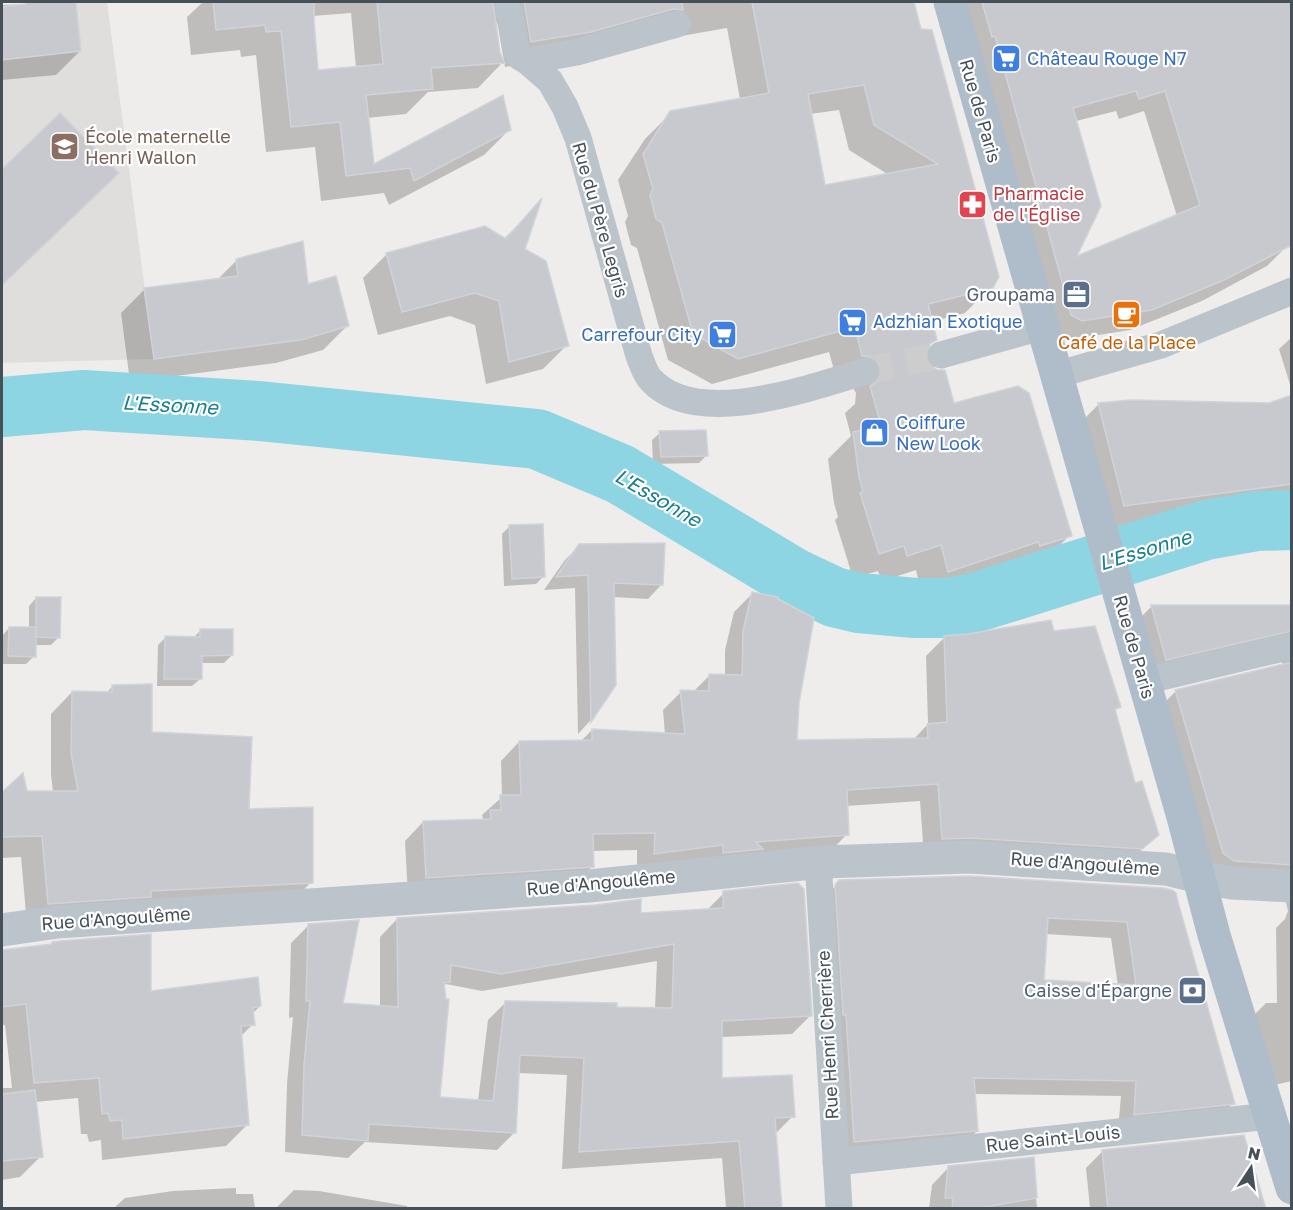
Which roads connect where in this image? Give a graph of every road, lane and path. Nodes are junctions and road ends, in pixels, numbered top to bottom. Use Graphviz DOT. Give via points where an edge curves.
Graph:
graph roads {
  1 [pos="507,2"];
  2 [pos="950,2"];
  3 [pos="677,24"];
  4 [pos="527,62"];
  5 [pos="1292,291"];
  6 [pos="1041,327"];
  7 [pos="941,355"];
  8 [pos="866,371"];
  9 [pos="1056,375"];
  10 [pos="1292,645"];
  11 [pos="1144,681"];
  12 [pos="823,862"];
  13 [pos="1199,877"];
  14 [pos="1292,886"];
  15 [pos="2,930"];
  16 [pos="1270,1116"];
  17 [pos="836,1162"];
  18 [pos="1292,1188"];
  19 [pos="838,1209"];
  1 -- 4 [label="street" via="516,50"];
  2 -- 6 [label="main road, Rue de Paris"];
  3 -- 4 [label="street"];
  4 -- 8 [label="street, Rue du Père Legris" via="550,81 578,138 639,356 649,379 667,393 695,402 724,403 776,398"];
  5 -- 9 [label="street" via="1161,345"];
  6 -- 7 [label="street"];
  6 -- 9 [label="main road, Rue de Paris"];
  9 -- 11 [label="main road, Rue de Paris"];
  10 -- 11 [label="street"];
  11 -- 13 [label="main road, Rue de Paris"];
  12 -- 13 [label="street, Rue d'Angoulême" via="969,857 1166,868"];
  12 -- 15 [label="street, Rue d'Angoulême" via="589,886 70,921"];
  12 -- 17 [label="street, Rue Henri Cherrière" via="819,877"];
  13 -- 14 [label="street, Rue d'Angoulême"];
  13 -- 16 [label="main road, Rue de Paris"];
  16 -- 17 [label="street, Rue Saint-Louis"];
  16 -- 18 [label="main road, Rue de Paris"];
  17 -- 19 [label="street, Rue Henri Cherrière"];
}
